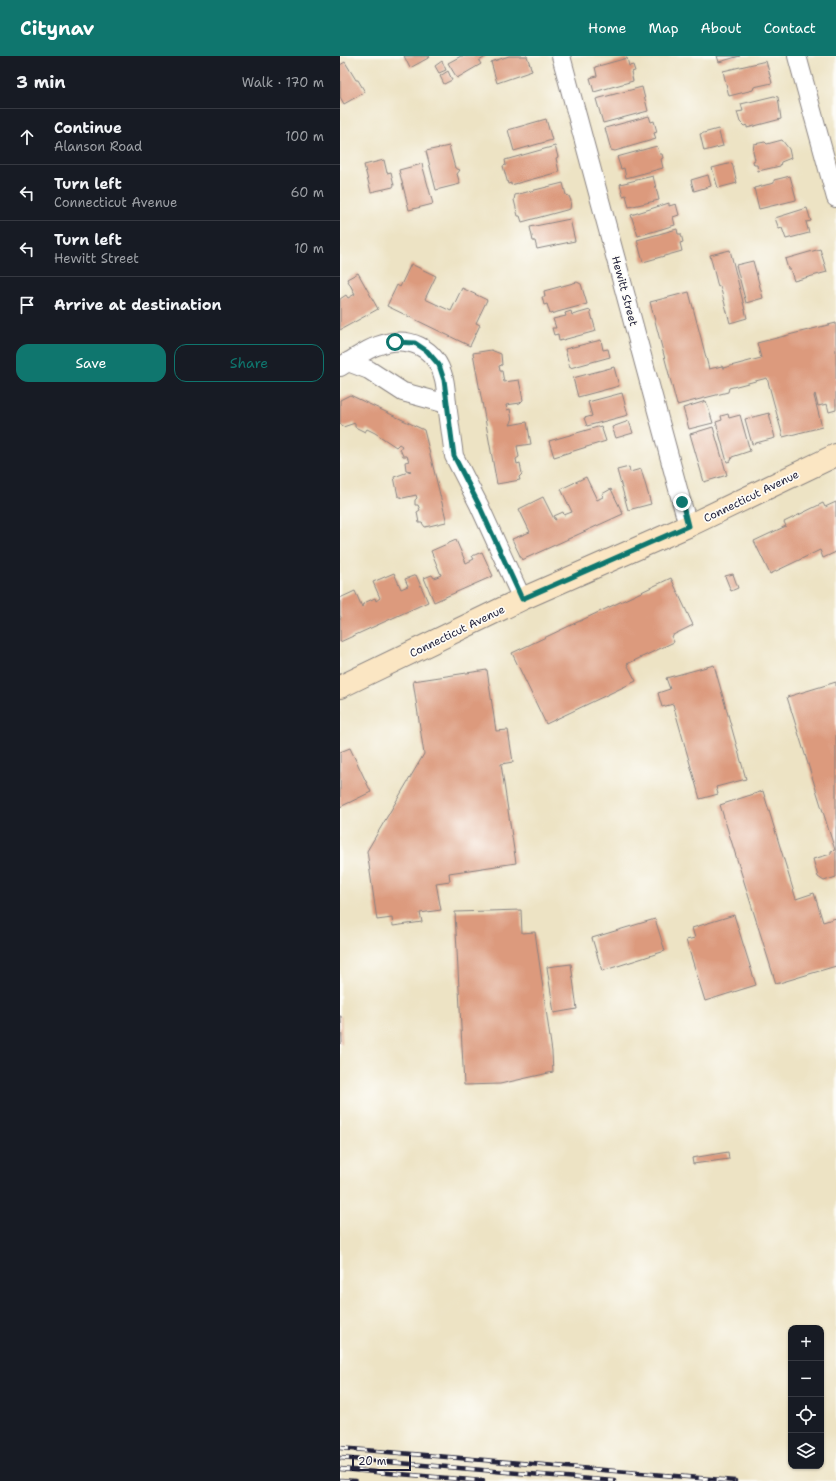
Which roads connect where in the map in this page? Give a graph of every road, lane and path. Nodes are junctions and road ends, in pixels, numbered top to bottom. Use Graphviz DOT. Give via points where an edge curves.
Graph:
graph roads {
  1 [pos="561,56"];
  2 [pos="797,56"];
  3 [pos="836,198"];
  4 [pos="344,364"];
  5 [pos="447,404"];
  6 [pos="836,455"];
  7 [pos="688,526"];
  8 [pos="522,599"];
  9 [pos="340,687"];
  1 -- 7 [label="street, Hewitt Street"];
  2 -- 3 [label="street"];
  4 -- 5 [label="street" via="369,370 403,392"];
  4 -- 5 [label="street" via="377,346 395,342 415,343 427,351 439,365"];
  5 -- 8 [label="street" via="454,456"];
  6 -- 7 [label="main road, Connecticut Avenue"];
  7 -- 8 [label="main road, Connecticut Avenue"];
  8 -- 9 [label="main road, Connecticut Avenue"];
}
